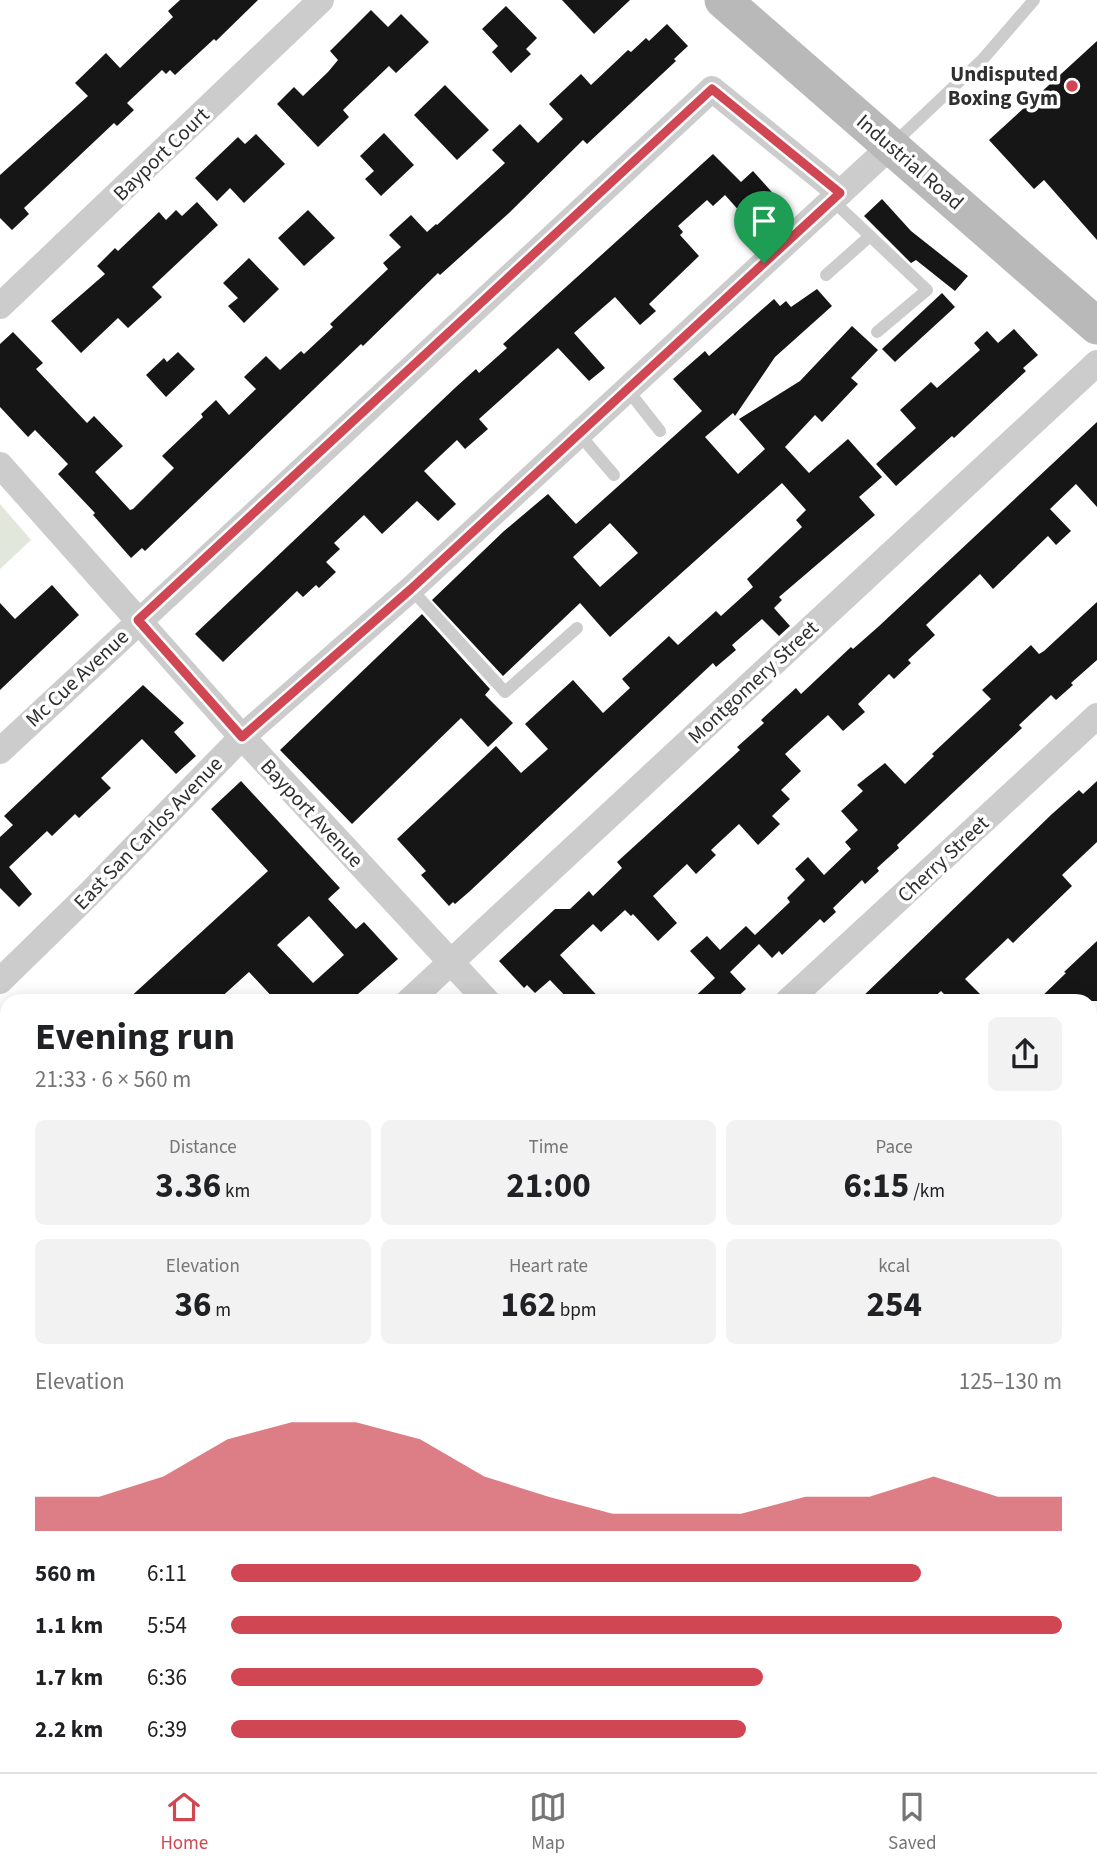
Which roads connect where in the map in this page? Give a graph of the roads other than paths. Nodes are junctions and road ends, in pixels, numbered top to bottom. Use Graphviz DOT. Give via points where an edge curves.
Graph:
graph roads {
  1 [pos="321,0"];
  2 [pos="723,0"];
  3 [pos="1034,0"];
  4 [pos="891,146"];
  5 [pos="836,196"];
  6 [pos="870,236"];
  7 [pos="826,275"];
  8 [pos="0,306"];
  9 [pos="1097,326"];
  10 [pos="877,332"];
  11 [pos="1097,363"];
  12 [pos="627,389"];
  13 [pos="660,430"];
  14 [pos="579,434"];
  15 [pos="0,465"];
  16 [pos="614,475"];
  17 [pos="411,589"];
  18 [pos="138,620"];
  19 [pos="578,628"];
  20 [pos="1097,716"];
  21 [pos="242,737"];
  22 [pos="0,751"];
  23 [pos="451,962"];
  24 [pos="0,981"];
  25 [pos="417,994"];
  26 [pos="481,994"];
  27 [pos="796,994"];
  1 -- 8 [label="street, Bayport Court"];
  2 -- 4 [label="main road, Industrial Road"];
  3 -- 4 [label="lane, East San Carlos Avenue" via="983,60"];
  4 -- 5 [label="street, East San Carlos Avenue"];
  4 -- 9 [label="main road, Industrial Road"];
  5 -- 6 [label="lane"];
  5 -- 12 [label="street, East San Carlos Avenue"];
  5 -- 18 [label="street, Mc Cue Avenue" via="712,89"];
  6 -- 7 [label="lane"];
  6 -- 10 [label="lane" via="927,290"];
  11 -- 23 [label="street, Montgomery Street"];
  12 -- 13 [label="lane"];
  12 -- 14 [label="street, East San Carlos Avenue"];
  14 -- 16 [label="lane"];
  14 -- 17 [label="street, East San Carlos Avenue"];
  15 -- 18 [label="street, Bayport Avenue"];
  17 -- 19 [label="lane" via="505,692"];
  17 -- 21 [label="street, East San Carlos Avenue"];
  18 -- 21 [label="street, Bayport Avenue"];
  18 -- 22 [label="street, Mc Cue Avenue"];
  20 -- 27 [label="street, Cherry Street"];
  21 -- 23 [label="street, Bayport Avenue"];
  21 -- 24 [label="street, East San Carlos Avenue"];
  23 -- 25 [label="street, Montgomery Street"];
  23 -- 26 [label="street, Bayport Avenue"];
}
